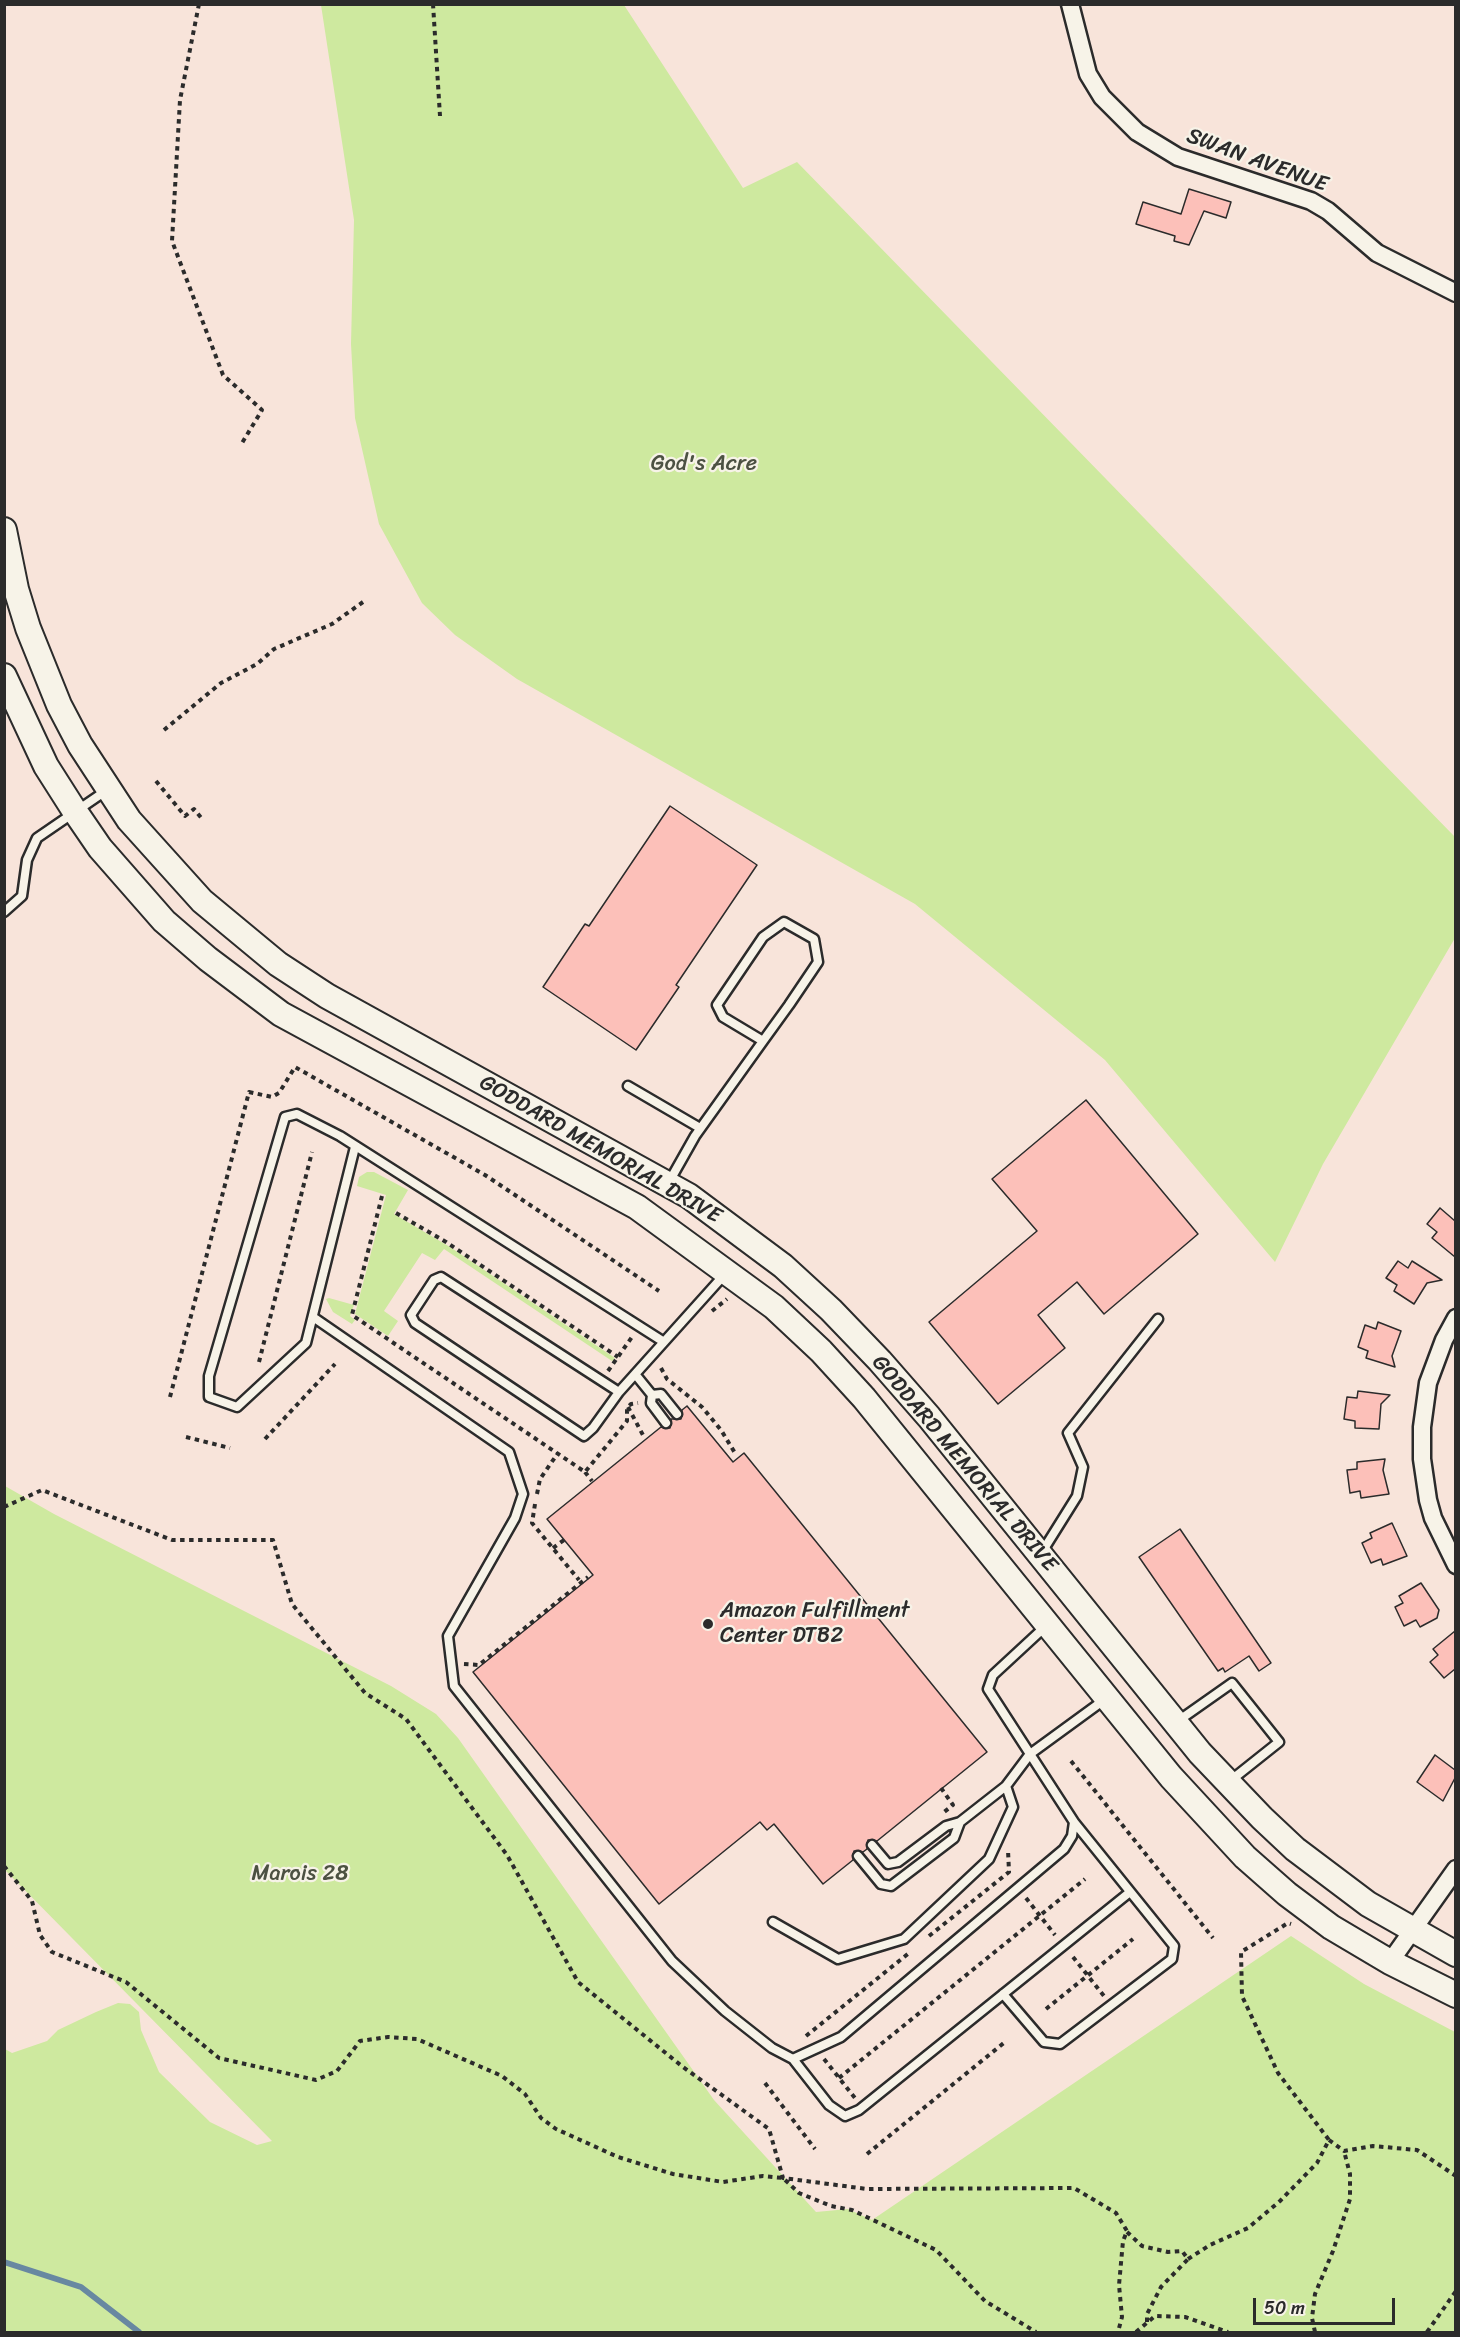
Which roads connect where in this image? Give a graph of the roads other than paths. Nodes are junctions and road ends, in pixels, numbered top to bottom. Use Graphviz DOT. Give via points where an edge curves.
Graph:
graph roads {
  1 [pos="1070,4"];
  2 [pos="1455,293"];
  3 [pos="4,530"];
  4 [pos="4,676"];
  5 [pos="107,790"];
  6 [pos="74,810"];
  7 [pos="4,912"];
  8 [pos="763,1041"];
  9 [pos="628,1086"];
  10 [pos="700,1128"];
  11 [pos="355,1147"];
  12 [pos="668,1185"];
  13 [pos="727,1272"];
  14 [pos="313,1317"];
  15 [pos="1455,1318"];
  16 [pos="1158,1319"];
  17 [pos="664,1342"];
  18 [pos="635,1374"];
  19 [pos="619,1392"];
  20 [pos="652,1395"];
  21 [pos="677,1414"];
  22 [pos="666,1423"];
  23 [pos="1040,1555"];
  24 [pos="1455,1565"];
  25 [pos="1047,1624"];
  26 [pos="1107,1698"];
  27 [pos="1175,1723"];
  28 [pos="1030,1754"];
  29 [pos="1228,1782"];
  30 [pos="1006,1786"];
  31 [pos="960,1822"];
  32 [pos="1074,1822"];
  33 [pos="872,1845"];
  34 [pos="858,1856"];
  35 [pos="1455,1869"];
  36 [pos="1130,1892"];
  37 [pos="773,1922"];
  38 [pos="1412,1931"];
  39 [pos="1455,1954"];
  40 [pos="1390,1962"];
  41 [pos="1003,1994"];
  42 [pos="1455,1995"];
  43 [pos="793,2059"];
  1 -- 2 [label="street, SWAN AVENUE" via="1088,74 1102,98 1137,132 1196,165 1311,201 1377,254"];
  3 -- 5 [label="main road, GODDARD MEMORIAL DRIVE" via="16,589 42,667 69,725"];
  4 -- 6 [label="main road, GODDARD MEMORIAL DRIVE" via="46,766"];
  5 -- 6 [label="lane"];
  5 -- 12 [label="main road, GODDARD MEMORIAL DRIVE" via="176,875 233,929 278,964 327,996"];
  6 -- 7 [label="lane" via="37,838 27,860 22,896"];
  6 -- 13 [label="main road, GODDARD MEMORIAL DRIVE" via="100,848 164,921 269,1006 320,1038 637,1207"];
  8 -- 8 [label="lane" via="818,962 814,939 784,922 763,937 717,1005 723,1017"];
  8 -- 10 [label="lane"];
  9 -- 10 [label="lane"];
  10 -- 12 [label="lane"];
  11 -- 14 [label="lane"];
  11 -- 14 [label="lane" via="297,1114 285,1117 209,1376 209,1397 237,1407 306,1343"];
  11 -- 17 [label="lane"];
  12 -- 23 [label="main road, GODDARD MEMORIAL DRIVE" via="689,1196 783,1266 855,1333 929,1417"];
  13 -- 17 [label="lane"];
  13 -- 25 [label="main road, GODDARD MEMORIAL DRIVE" via="774,1307 843,1374"];
  14 -- 43 [label="lane" via="509,1452 523,1494 515,1518 448,1636 454,1686 672,1961 725,2011 772,2048"];
  15 -- 24 [label="street" via="1428,1383 1422,1427 1428,1500"];
  16 -- 23 [label="lane" via="1068,1432 1083,1467 1077,1496"];
  17 -- 18 [label="lane"];
  18 -- 19 [label="lane"];
  18 -- 20 [label="lane"];
  19 -- 19 [label="lane" via="584,1436 415,1323 411,1315 434,1280 441,1277"];
  20 -- 21 [label="lane" via="661,1394"];
  20 -- 22 [label="lane" via="651,1403"];
  23 -- 27 [label="main road, GODDARD MEMORIAL DRIVE"];
  25 -- 26 [label="main road, GODDARD MEMORIAL DRIVE"];
  25 -- 28 [label="lane" via="993,1675 988,1689"];
  26 -- 28 [label="lane"];
  26 -- 40 [label="main road, GODDARD MEMORIAL DRIVE" via="1171,1777 1245,1857 1331,1927"];
  27 -- 29 [label="main road, GODDARD MEMORIAL DRIVE"];
  27 -- 29 [label="lane" via="1232,1683 1279,1742"];
  28 -- 30 [label="lane"];
  28 -- 32 [label="lane"];
  29 -- 38 [label="main road, GODDARD MEMORIAL DRIVE" via="1304,1856"];
  30 -- 31 [label="lane"];
  30 -- 37 [label="lane" via="1013,1808 989,1859 904,1939 838,1959"];
  31 -- 33 [label="lane" via="946,1826 898,1862 888,1864"];
  31 -- 34 [label="lane" via="954,1838 891,1886 881,1884"];
  32 -- 36 [label="lane"];
  32 -- 43 [label="lane" via="1064,1849 1049,1862 841,2037"];
  35 -- 38 [label="street"];
  36 -- 41 [label="lane"];
  36 -- 41 [label="lane" via="1174,1946 1172,1959 1060,2044 1044,2042"];
  38 -- 39 [label="main road, GODDARD MEMORIAL DRIVE"];
  38 -- 40 [label="street"];
  40 -- 42 [label="main road, GODDARD MEMORIAL DRIVE"];
  41 -- 43 [label="lane" via="862,2107 845,2116 829,2105"];
}
